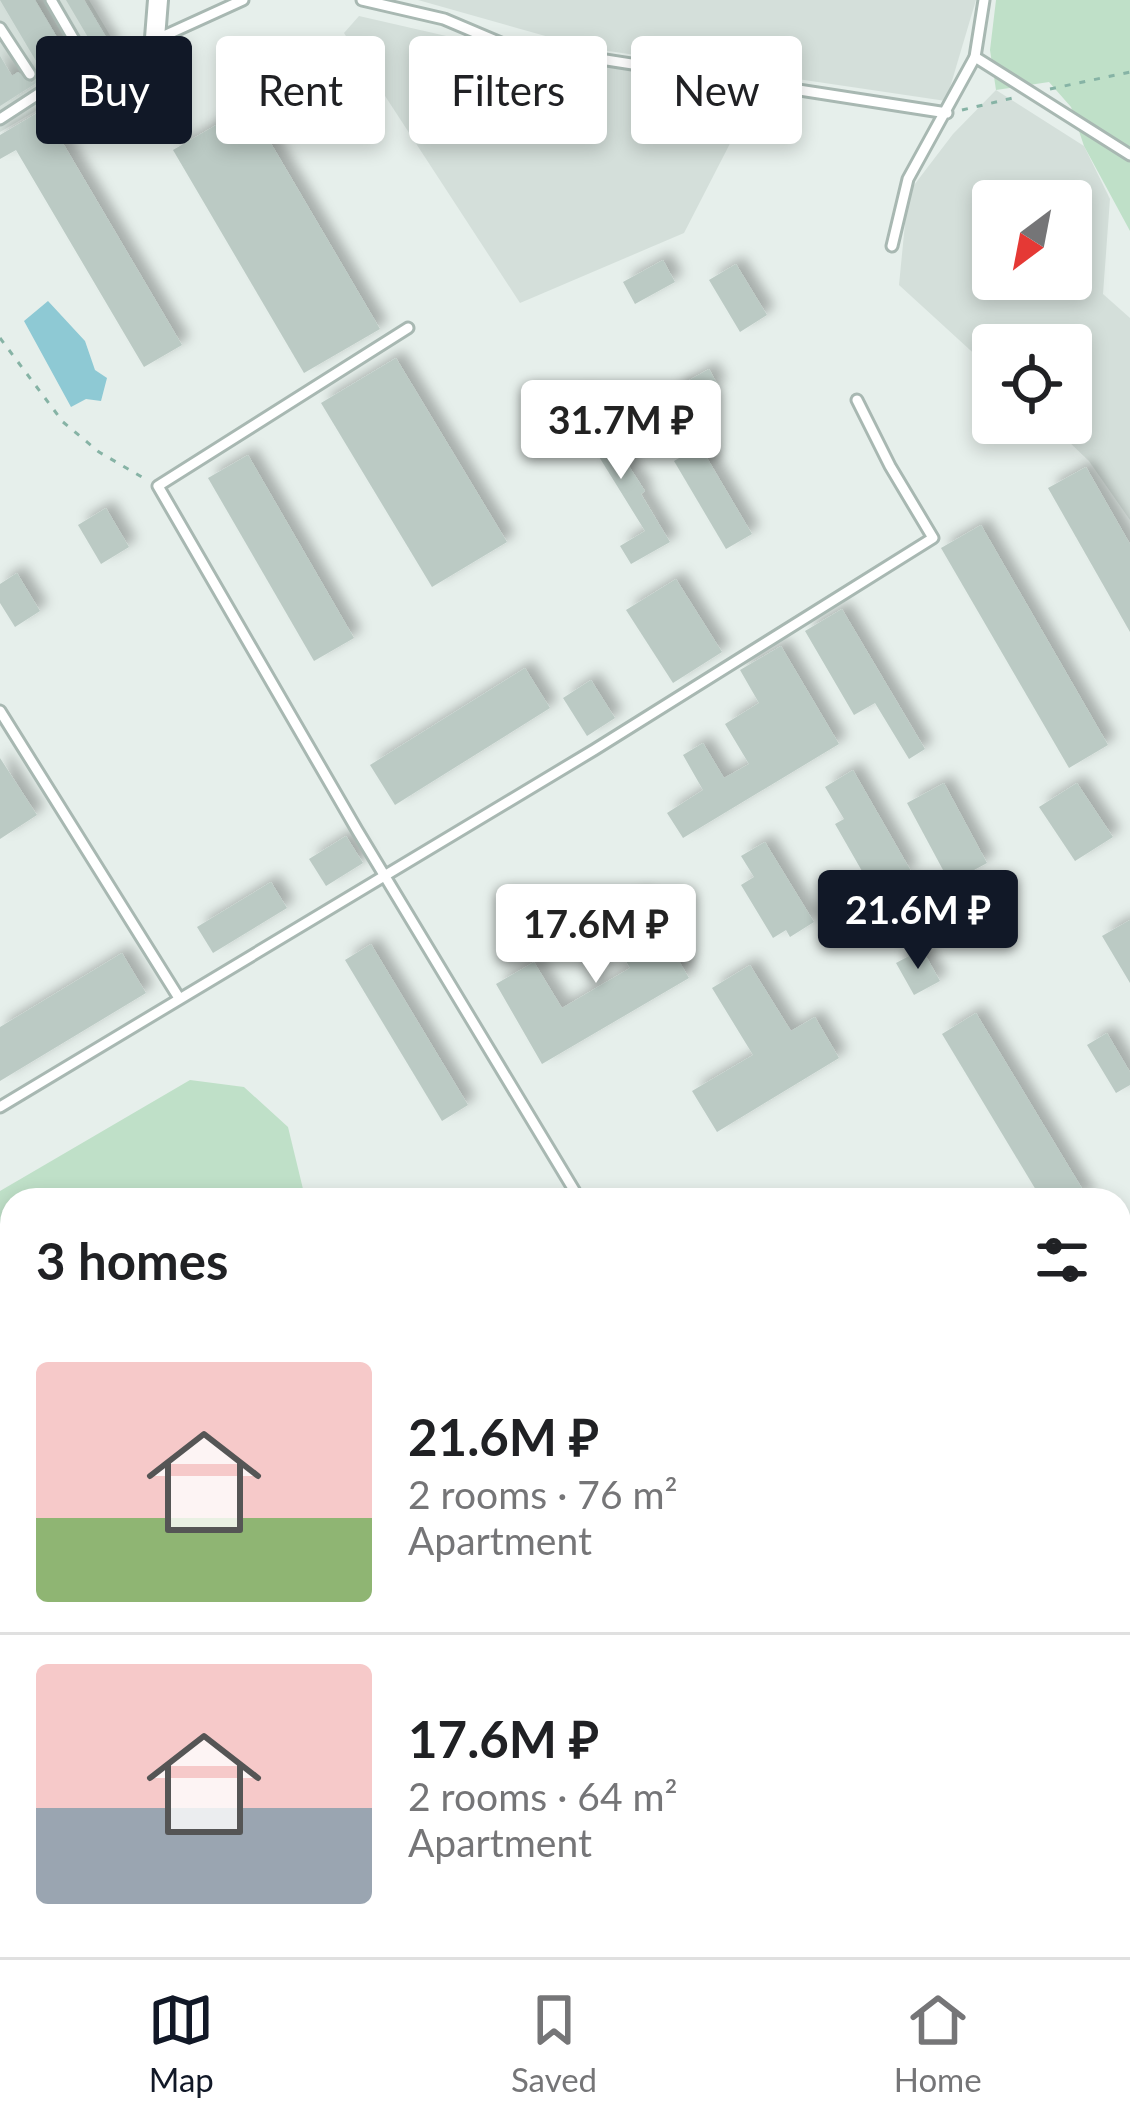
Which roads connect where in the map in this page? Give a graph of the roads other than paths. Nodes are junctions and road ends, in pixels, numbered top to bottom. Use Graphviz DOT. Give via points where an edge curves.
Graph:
graph roads {
  1 [pos="51,0"];
  2 [pos="158,0"];
  3 [pos="243,0"];
  4 [pos="362,0"];
  5 [pos="984,0"];
  6 [pos="0,28"];
  7 [pos="72,36"];
  8 [pos="155,36"];
  9 [pos="160,36"];
  10 [pos="975,57"];
  11 [pos="31,74"];
  12 [pos="36,96"];
  13 [pos="947,113"];
  14 [pos="0,118"];
  15 [pos="1130,155"];
  16 [pos="892,247"];
  17 [pos="408,328"];
  18 [pos="857,400"];
  19 [pos="0,711"];
  20 [pos="385,875"];
  21 [pos="179,998"];
  22 [pos="0,1107"];
  23 [pos="573,1188"];
  1 -- 7 [label="lane"];
  2 -- 8 [label="street"];
  3 -- 9 [label="lane"];
  4 -- 13 [label="lane" via="444,19 503,44"];
  5 -- 10 [label="lane"];
  6 -- 11 [label="lane"];
  10 -- 13 [label="lane"];
  10 -- 15 [label="lane"];
  12 -- 14 [label="lane"];
  13 -- 16 [label="lane" via="908,179"];
  17 -- 20 [label="lane" via="158,486"];
  18 -- 20 [label="lane" via="933,538"];
  19 -- 21 [label="lane"];
  20 -- 21 [label="lane"];
  20 -- 23 [label="lane"];
  21 -- 22 [label="lane"];
}
